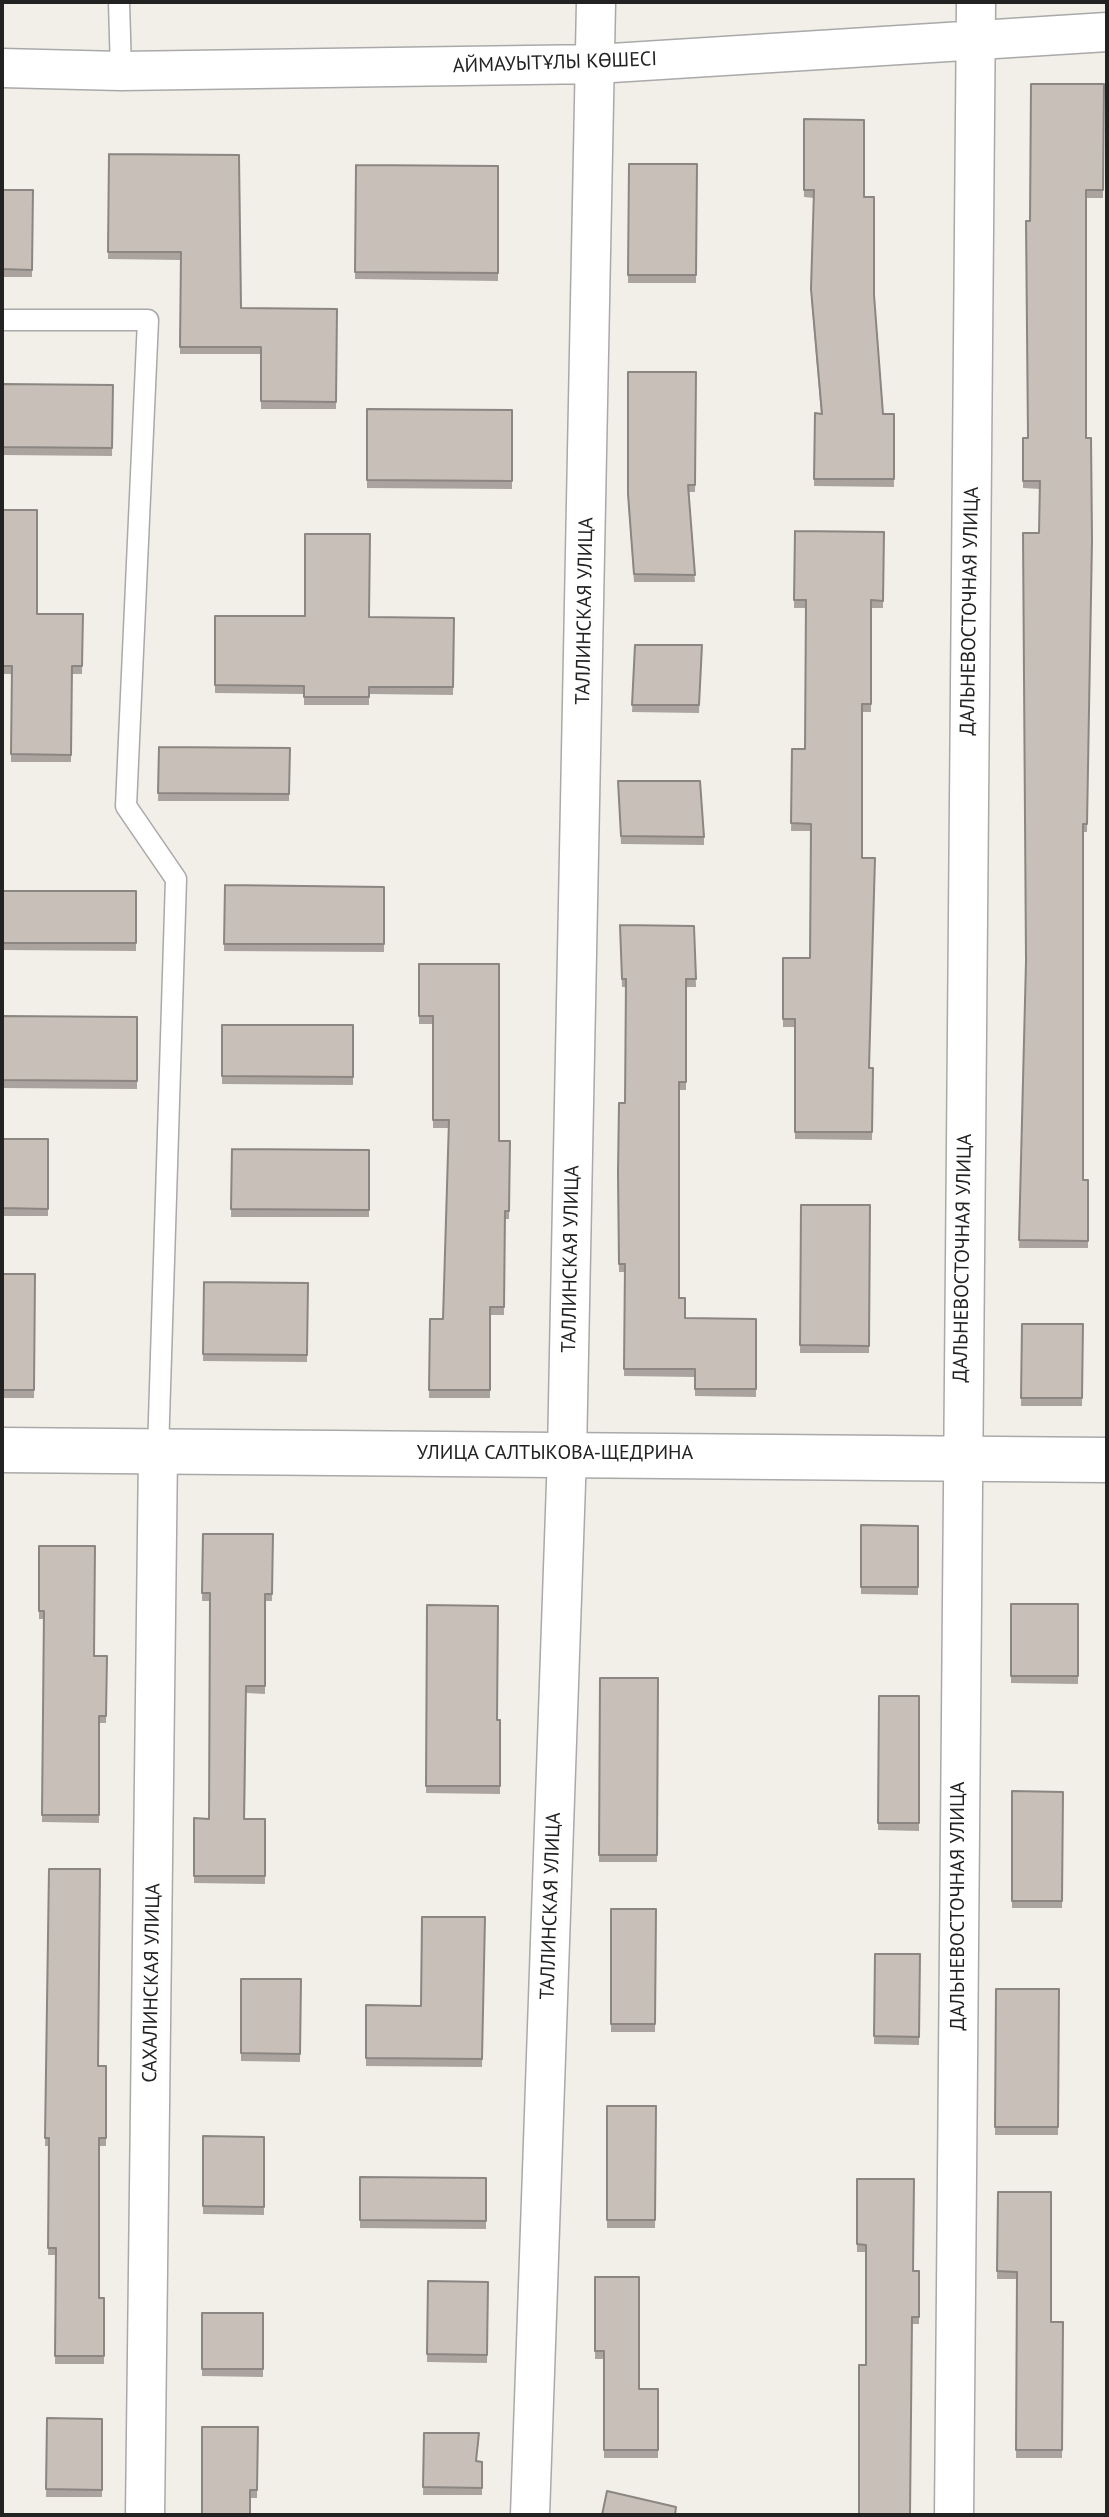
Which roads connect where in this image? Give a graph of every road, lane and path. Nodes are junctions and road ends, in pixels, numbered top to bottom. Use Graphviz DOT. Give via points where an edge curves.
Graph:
graph roads {
  1 [pos="119,2"];
  2 [pos="596,2"];
  3 [pos="976,20"];
  4 [pos="1107,32"];
  5 [pos="596,64"];
  6 [pos="2,68"];
  7 [pos="121,71"];
  8 [pos="2,320"];
  9 [pos="2,1450"];
  10 [pos="158,1451"];
  11 [pos="567,1454"];
  12 [pos="961,1456"];
  13 [pos="1107,1460"];
  14 [pos="145,2515"];
  15 [pos="530,2515"];
  16 [pos="954,2515"];
  1 -- 7 [label="lane"];
  2 -- 5 [label="street, ТАЛЛИНСКАЯ УЛИЦА"];
  3 -- 4 [label="street, АЙМАУЫТҰЛЫ КӨШЕСІ"];
  3 -- 5 [label="street, АЙМАУЫТҰЛЫ КӨШЕСІ"];
  3 -- 12 [label="street, ДАЛЬНЕВОСТОЧНАЯ УЛИЦА"];
  5 -- 7 [label="street, АЙМАУЫТҰЛЫ КӨШЕСІ"];
  5 -- 11 [label="street, ТАЛЛИНСКАЯ УЛИЦА"];
  6 -- 7 [label="street, АЙМАУЫТҰЛЫ КӨШЕСІ"];
  8 -- 10 [label="lane" via="148,320 126,806 176,879"];
  9 -- 10 [label="street, УЛИЦА САЛТЫКОВА-ЩЕДРИНА"];
  10 -- 11 [label="street, УЛИЦА САЛТЫКОВА-ЩЕДРИНА"];
  10 -- 14 [label="street, САХАЛИНСКАЯ УЛИЦА"];
  11 -- 12 [label="street, УЛИЦА САЛТЫКОВА-ЩЕДРИНА"];
  11 -- 15 [label="street, ТАЛЛИНСКАЯ УЛИЦА"];
  12 -- 13 [label="street, УЛИЦА САЛТЫКОВА-ЩЕДРИНА"];
  12 -- 16 [label="street, ДАЛЬНЕВОСТОЧНАЯ УЛИЦА"];
}
